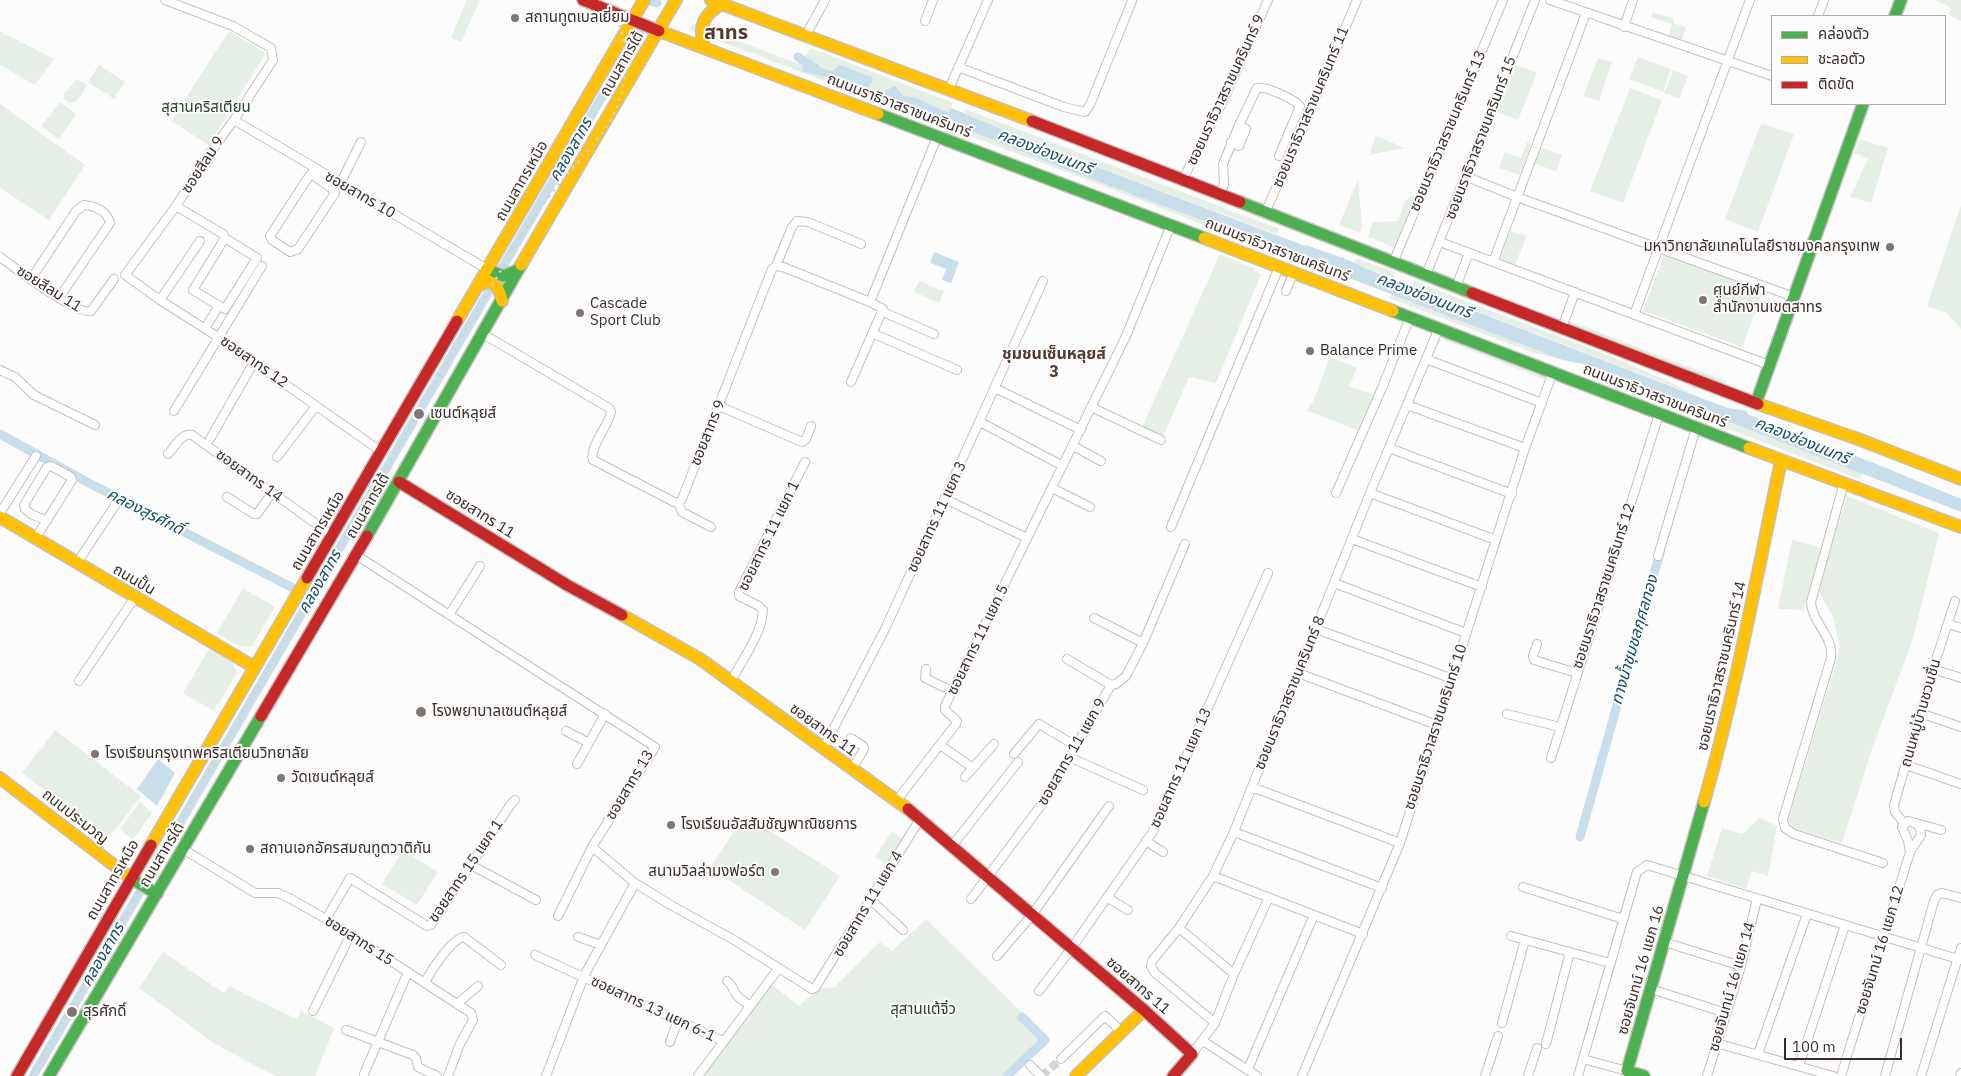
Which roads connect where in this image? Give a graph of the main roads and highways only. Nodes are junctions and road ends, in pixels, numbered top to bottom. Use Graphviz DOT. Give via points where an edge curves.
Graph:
graph roads {
  1 [pos="583,0"];
  2 [pos="644,0"];
  3 [pos="676,0"];
  4 [pos="1901,0"];
  5 [pos="717,2"];
  6 [pos="1895,15"];
  7 [pos="632,21"];
  8 [pos="658,31"];
  9 [pos="704,48"];
  10 [pos="1860,105"];
  11 [pos="487,269"];
  12 [pos="518,270"];
  13 [pos="478,286"];
  14 [pos="502,301"];
  15 [pos="1756,403"];
  16 [pos="1780,460"];
  17 [pos="1961,479"];
  18 [pos="399,482"];
  19 [pos="0,517"];
  20 [pos="1961,527"];
  21 [pos="254,667"];
  22 [pos="1,780"];
  23 [pos="1684,876"];
  24 [pos="134,880"];
  25 [pos="154,892"];
  26 [pos="1144,1010"];
  27 [pos="1626,1074"];
  28 [pos="17,1076"];
  29 [pos="49,1076"];
  30 [pos="1076,1076"];
  31 [pos="1173,1076"];
  32 [pos="1644,1076"];
  1 -- 7 [label="main road, ถนนนราธิวาสราชนครินทร์"];
  2 -- 7 [label="main road, ถนนสาทรเหนือ"];
  3 -- 8 [label="main road, ถนนสาทรใต้"];
  4 -- 6 [label="main road"];
  5 -- 9 [label="main road" via="701,23 700,37"];
  5 -- 15 [label="main road, ถนนนราธิวาสราชนครินทร์" via="1184,179"];
  7 -- 8 [label="main road, ถนนนราธิวาสราชนครินทร์"];
  7 -- 11 [label="main road, ถนนสาทรเหนือ"];
  8 -- 9 [label="main road, ถนนนราธิวาสราชนครินทร์"];
  8 -- 12 [label="main road, ถนนสาทรใต้"];
  9 -- 16 [label="main road, ถนนนราธิวาสราชนครินทร์"];
  10 -- 15 [label="main road"];
  11 -- 12 [label="main road" via="507,276"];
  11 -- 13 [label="main road, ถนนสาทรเหนือ"];
  12 -- 14 [label="main road, ถนนสาทรใต้"];
  13 -- 14 [label="main road" via="490,281 498,286"];
  13 -- 21 [label="main road, ถนนสาทรเหนือ"];
  14 -- 18 [label="main road, ถนนสาทรใต้"];
  15 -- 17 [label="main road, ถนนนราธิวาสราชนครินทร์"];
  16 -- 20 [label="main road, ถนนนราธิวาสราชนครินทร์"];
  16 -- 23 [label="main road, ซอยนราธิวาสราชนครินทร์ 14" via="1729,705 1684,866"];
  18 -- 25 [label="main road, ถนนสาทรใต้" via="183,849"];
  18 -- 26 [label="main road, ซอยสาทร 11" via="567,585 700,659 897,800"];
  19 -- 21 [label="main road, ถนนปั้น"];
  21 -- 24 [label="main road, ถนนสาทรเหนือ"];
  22 -- 24 [label="main road, ถนนประมวญ"];
  23 -- 27 [label="main road, ซอยจันทน์ 16 แยก 16"];
  24 -- 25 [label="main road, ถนนประมวญ"];
  24 -- 28 [label="main road, ถนนสาทรเหนือ"];
  25 -- 29 [label="main road, ถนนสาทรใต้"];
  26 -- 30 [label="main road"];
  26 -- 31 [label="main road, ซอยสาทร 11" via="1192,1054"];
  27 -- 32 [label="main road"];
}
